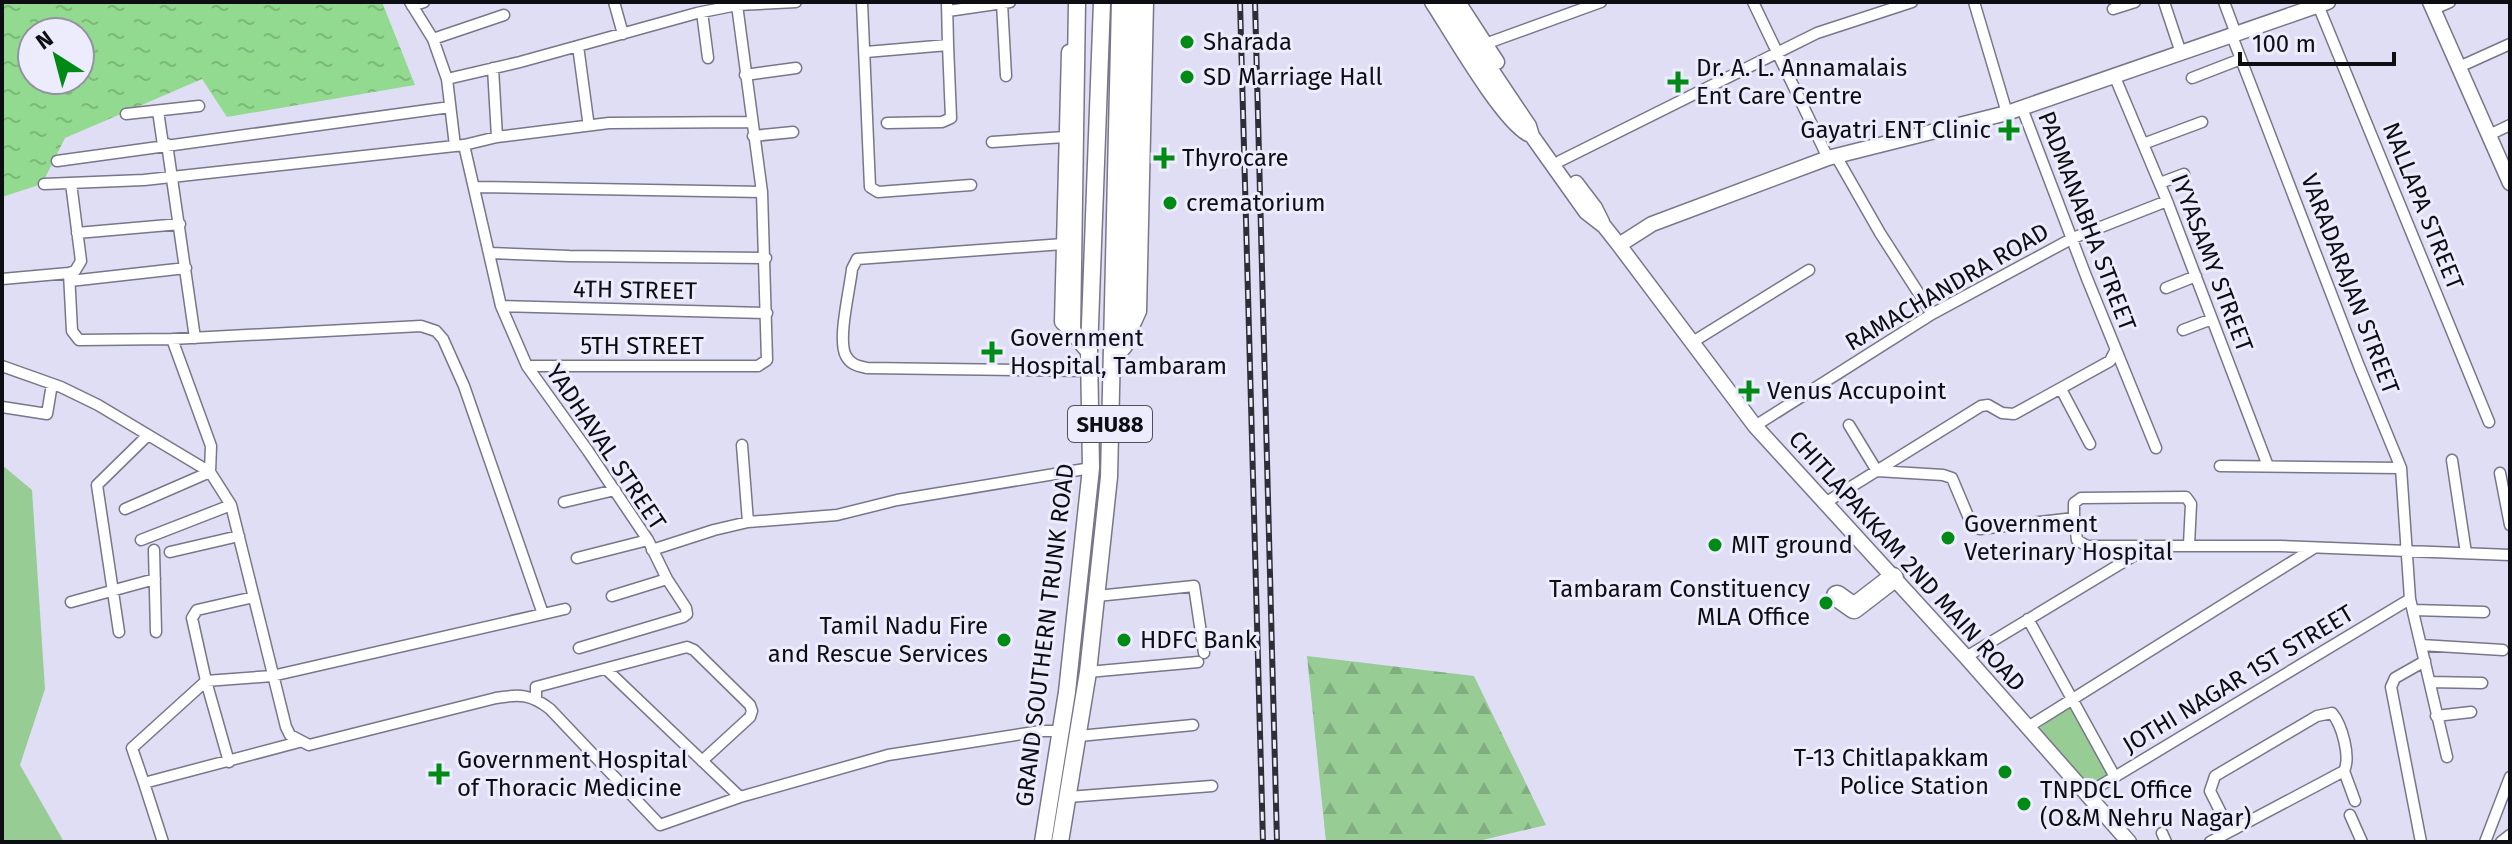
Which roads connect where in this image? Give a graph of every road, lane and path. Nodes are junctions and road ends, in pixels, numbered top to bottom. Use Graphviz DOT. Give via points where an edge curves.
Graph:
graph roads {
  1 [pos="424,2"];
  2 [pos="614,2"];
  3 [pos="796,2"];
  4 [pos="862,2"];
  5 [pos="1070,2"];
  6 [pos="1077,2"];
  7 [pos="1102,2"];
  8 [pos="1120,2"];
  9 [pos="1132,2"];
  10 [pos="1146,2"];
  11 [pos="1432,2"];
  12 [pos="1446,2"];
  13 [pos="1458,2"];
  14 [pos="1601,2"];
  15 [pos="1753,2"];
  16 [pos="1912,2"];
  17 [pos="1974,2"];
  18 [pos="2135,2"];
  19 [pos="2164,2"];
  20 [pos="2224,2"];
  21 [pos="2450,2"];
  22 [pos="1006,3"];
  23 [pos="411,4"];
  24 [pos="2323,4"];
  25 [pos="737,5"];
  26 [pos="948,6"];
  27 [pos="2432,6"];
  28 [pos="698,9"];
  29 [pos="2113,9"];
  30 [pos="504,15"];
  31 [pos="623,34"];
  32 [pos="2234,35"];
  33 [pos="433,39"];
  34 [pos="1485,44"];
  35 [pos="2510,44"];
  36 [pos="948,45"];
  37 [pos="578,46"];
  38 [pos="866,52"];
  39 [pos="1777,52"];
  40 [pos="2181,53"];
  41 [pos="708,58"];
  42 [pos="2241,59"];
  43 [pos="2459,67"];
  44 [pos="493,68"];
  45 [pos="796,68"];
  46 [pos="745,75"];
  47 [pos="2114,75"];
  48 [pos="1006,76"];
  49 [pos="2192,78"];
  50 [pos="447,79"];
  51 [pos="199,106"];
  52 [pos="450,107"];
  53 [pos="2014,110"];
  54 [pos="158,111"];
  55 [pos="126,114"];
  56 [pos="588,120"];
  57 [pos="751,122"];
  58 [pos="2202,122"];
  59 [pos="887,123"];
  60 [pos="2510,125"];
  61 [pos="1531,129"];
  62 [pos="793,132"];
  63 [pos="2489,135"];
  64 [pos="753,136"];
  65 [pos="497,137"];
  66 [pos="1065,137"];
  67 [pos="992,142"];
  68 [pos="165,144"];
  69 [pos="2143,144"];
  70 [pos="459,145"];
  71 [pos="1832,157"];
  72 [pos="57,161"];
  73 [pos="1560,161"];
  74 [pos="2184,174"];
  75 [pos="173,177"];
  76 [pos="71,183"];
  77 [pos="2160,183"];
  78 [pos="2510,183"];
  79 [pos="44,184"];
  80 [pos="971,185"];
  81 [pos="475,187"];
  82 [pos="762,192"];
  83 [pos="2167,201"];
  84 [pos="180,224"];
  85 [pos="1604,226"];
  86 [pos="77,233"];
  87 [pos="2073,238"];
  88 [pos="1063,244"];
  89 [pos="1619,245"];
  90 [pos="490,253"];
  91 [pos="766,258"];
  92 [pos="186,268"];
  93 [pos="1809,270"];
  94 [pos="2196,276"];
  95 [pos="70,277"];
  96 [pos="2,279"];
  97 [pos="2166,288"];
  98 [pos="501,306"];
  99 [pos="767,313"];
  100 [pos="1932,314"];
  101 [pos="2212,319"];
  102 [pos="1072,325"];
  103 [pos="2183,330"];
  104 [pos="195,338"];
  105 [pos="172,339"];
  106 [pos="1691,343"];
  107 [pos="2115,349"];
  108 [pos="1089,351"];
  109 [pos="1118,352"];
  110 [pos="2,366"];
  111 [pos="527,366"];
  112 [pos="1089,371"];
  113 [pos="52,384"];
  114 [pos="2061,389"];
  115 [pos="2,407"];
  116 [pos="2489,422"];
  117 [pos="1849,425"];
  118 [pos="1755,426"];
  119 [pos="148,435"];
  120 [pos="2090,444"];
  121 [pos="742,445"];
  122 [pos="2156,448"];
  123 [pos="2452,460"];
  124 [pos="2220,466"];
  125 [pos="2268,466"];
  126 [pos="1091,468"];
  127 [pos="2401,468"];
  128 [pos="1877,471"];
  129 [pos="210,472"];
  130 [pos="2500,473"];
  131 [pos="615,490"];
  132 [pos="564,502"];
  133 [pos="1825,503"];
  134 [pos="231,505"];
  135 [pos="125,509"];
  136 [pos="2074,518"];
  137 [pos="748,522"];
  138 [pos="2510,525"];
  139 [pos="239,536"];
  140 [pos="141,540"];
  141 [pos="650,545"];
  142 [pos="2189,545"];
  143 [pos="2315,547"];
  144 [pos="2147,548"];
  145 [pos="154,550"];
  146 [pos="2407,551"];
  147 [pos="170,552"];
  148 [pos="2466,553"];
  149 [pos="2510,555"];
  150 [pos="577,558"];
  151 [pos="1893,578"];
  152 [pos="155,579"];
  153 [pos="667,579"];
  154 [pos="114,589"];
  155 [pos="612,596"];
  156 [pos="1097,596"];
  157 [pos="1837,596"];
  158 [pos="254,597"];
  159 [pos="71,602"];
  160 [pos="2411,604"];
  161 [pos="565,609"];
  162 [pos="2484,612"];
  163 [pos="543,614"];
  164 [pos="2028,619"];
  165 [pos="119,632"];
  166 [pos="156,632"];
  167 [pos="2421,645"];
  168 [pos="579,648"];
  169 [pos="2503,650"];
  170 [pos="1966,657"];
  171 [pos="2425,661"];
  172 [pos="606,669"];
  173 [pos="1088,672"];
  174 [pos="272,676"];
  175 [pos="206,681"];
  176 [pos="2430,682"];
  177 [pos="2482,683"];
  178 [pos="536,698"];
  179 [pos="2072,700"];
  180 [pos="2471,712"];
  181 [pos="2436,716"];
  182 [pos="1193,725"];
  183 [pos="2028,727"];
  184 [pos="1062,731"];
  185 [pos="1079,736"];
  186 [pos="299,742"];
  187 [pos="2447,757"];
  188 [pos="702,761"];
  189 [pos="229,762"];
  190 [pos="2344,771"];
  191 [pos="2115,777"];
  192 [pos="2510,777"];
  193 [pos="144,783"];
  194 [pos="1212,786"];
  195 [pos="2088,793"];
  196 [pos="740,797"];
  197 [pos="1068,797"];
  198 [pos="2355,801"];
  199 [pos="2350,815"];
  200 [pos="2230,831"];
  201 [pos="2510,835"];
  202 [pos="163,842"];
  203 [pos="1043,842"];
  204 [pos="1060,842"];
  205 [pos="2129,842"];
  206 [pos="2210,842"];
  207 [pos="2362,842"];
  208 [pos="2421,842"];
  209 [pos="2485,842"];
  210 [pos="2501,842"];
  1 -- 23 [label="street"];
  2 -- 31 [label="street"];
  3 -- 25 [label="street"];
  4 -- 38 [label="street"];
  5 -- 66 [label="street"];
  6 -- 102 [label="main road"];
  7 -- 108 [label="main road, GRAND SOUTHERN TRUNK ROAD / SHU88"];
  8 -- 109 [label="main road, GRAND SOUTHERN TRUNK ROAD / SHU88"];
  9 -- 109 [label="main road" via="1125,314"];
  10 -- 109 [label="street" via="1149,63 1139,311"];
  11 -- 61 [label="street" via="1518,128"];
  12 -- 61 [label="street"];
  13 -- 34 [label="street"];
  14 -- 34 [label="street"];
  15 -- 39 [label="street"];
  16 -- 39 [label="street"];
  17 -- 53 [label="street, PADMANABHA STREET"];
  18 -- 29 [label="street"];
  19 -- 40 [label="street"];
  20 -- 32 [label="street, VARADARAJAN STREET"];
  21 -- 27 [label="street"];
  22 -- 26 [label="street"];
  22 -- 48 [label="street"];
  23 -- 33 [label="street, YADHAVAL STREET"];
  24 -- 32 [label="street"];
  24 -- 116 [label="street, NALLAPA STREET"];
  25 -- 28 [label="street"];
  25 -- 46 [label="street"];
  26 -- 36 [label="street"];
  27 -- 43 [label="street"];
  28 -- 31 [label="street"];
  28 -- 41 [label="street"];
  30 -- 33 [label="street"];
  31 -- 37 [label="street"];
  32 -- 40 [label="street"];
  32 -- 42 [label="street, VARADARAJAN STREET"];
  33 -- 50 [label="street, YADHAVAL STREET"];
  34 -- 61 [label="street" via="1533,118"];
  35 -- 43 [label="street"];
  36 -- 38 [label="street"];
  36 -- 59 [label="street" via="951,118"];
  37 -- 44 [label="street"];
  37 -- 56 [label="street"];
  38 -- 80 [label="street" via="872,191"];
  39 -- 71 [label="street"];
  39 -- 73 [label="street"];
  40 -- 47 [label="street"];
  42 -- 49 [label="street"];
  42 -- 127 [label="street, VARADARAJAN STREET"];
  43 -- 63 [label="street"];
  44 -- 50 [label="street"];
  44 -- 65 [label="street"];
  45 -- 46 [label="street"];
  46 -- 57 [label="street"];
  47 -- 53 [label="street"];
  47 -- 69 [label="street, IYYASAMY STREET"];
  50 -- 52 [label="street, YADHAVAL STREET"];
  51 -- 54 [label="street"];
  52 -- 68 [label="street"];
  52 -- 70 [label="street, YADHAVAL STREET"];
  53 -- 71 [label="street"];
  53 -- 87 [label="street, PADMANABHA STREET"];
  54 -- 55 [label="street"];
  54 -- 68 [label="street"];
  57 -- 64 [label="street"];
  57 -- 65 [label="street" via="609,123"];
  58 -- 69 [label="street"];
  60 -- 63 [label="street"];
  61 -- 73 [label="street"];
  61 -- 85 [label="street" via="1586,212"];
  62 -- 64 [label="street"];
  63 -- 78 [label="street"];
  64 -- 82 [label="street"];
  65 -- 70 [label="street"];
  66 -- 67 [label="street"];
  66 -- 88 [label="street"];
  68 -- 72 [label="street"];
  68 -- 75 [label="street"];
  69 -- 77 [label="street, IYYASAMY STREET"];
  70 -- 75 [label="street"];
  70 -- 81 [label="street, YADHAVAL STREET"];
  71 -- 89 [label="street" via="1652,224"];
  71 -- 100 [label="street"];
  73 -- 85 [label="street"];
  74 -- 77 [label="street"];
  75 -- 76 [label="street"];
  75 -- 84 [label="street"];
  76 -- 79 [label="street"];
  76 -- 86 [label="street"];
  77 -- 83 [label="street, IYYASAMY STREET"];
  81 -- 82 [label="street"];
  81 -- 90 [label="street, YADHAVAL STREET"];
  82 -- 91 [label="street"];
  83 -- 87 [label="street, RAMACHANDRA ROAD"];
  83 -- 94 [label="street, IYYASAMY STREET"];
  84 -- 86 [label="street"];
  84 -- 92 [label="street"];
  85 -- 89 [label="street, CHITLAPAKKAM 2ND MAIN ROAD"];
  86 -- 95 [label="street" via="81,261"];
  87 -- 100 [label="street, RAMACHANDRA ROAD"];
  87 -- 107 [label="street, PADMANABHA STREET"];
  88 -- 102 [label="street" via="1062,322"];
  88 -- 112 [label="street" via="857,259 843,344 847,358 867,368"];
  89 -- 106 [label="street, CHITLAPAKKAM 2ND MAIN ROAD"];
  90 -- 91 [label="street"];
  90 -- 98 [label="street, YADHAVAL STREET"];
  91 -- 99 [label="street"];
  92 -- 95 [label="street"];
  92 -- 104 [label="street"];
  93 -- 106 [label="street"];
  94 -- 97 [label="street"];
  94 -- 101 [label="street, IYYASAMY STREET"];
  95 -- 96 [label="street"];
  95 -- 105 [label="street" via="72,331 79,340"];
  98 -- 99 [label="street, 4TH STREET"];
  98 -- 111 [label="street, YADHAVAL STREET"];
  99 -- 111 [label="street, 5TH STREET" via="767,360 758,366"];
  100 -- 118 [label="street, RAMACHANDRA ROAD"];
  101 -- 103 [label="street"];
  101 -- 125 [label="street, IYYASAMY STREET"];
  102 -- 108 [label="main road"];
  104 -- 105 [label="street"];
  104 -- 163 [label="street" via="421,326 436,331 464,386"];
  105 -- 129 [label="street" via="211,446"];
  106 -- 118 [label="street, CHITLAPAKKAM 2ND MAIN ROAD"];
  107 -- 114 [label="street" via="2110,361"];
  107 -- 122 [label="street, PADMANABHA STREET"];
  108 -- 112 [label="main road, GRAND SOUTHERN TRUNK ROAD / SHU88"];
  109 -- 156 [label="main road, GRAND SOUTHERN TRUNK ROAD / SHU88"];
  110 -- 113 [label="street"];
  111 -- 131 [label="street, YADHAVAL STREET"];
  112 -- 126 [label="main road, GRAND SOUTHERN TRUNK ROAD / SHU88"];
  113 -- 115 [label="street" via="47,414"];
  113 -- 119 [label="street"];
  114 -- 120 [label="street"];
  114 -- 128 [label="street" via="2014,414 1981,406"];
  117 -- 128 [label="street"];
  118 -- 133 [label="street, CHITLAPAKKAM 2ND MAIN ROAD"];
  119 -- 129 [label="street"];
  119 -- 154 [label="street" via="97,485"];
  121 -- 137 [label="street"];
  123 -- 148 [label="street"];
  124 -- 125 [label="street"];
  125 -- 127 [label="street"];
  126 -- 137 [label="street" via="837,515"];
  126 -- 184 [label="main road, GRAND SOUTHERN TRUNK ROAD / SHU88"];
  127 -- 146 [label="street, VARADARAJAN STREET"];
  128 -- 133 [label="street"];
  128 -- 136 [label="street" via="1952,478 1971,523 1980,529"];
  129 -- 134 [label="street"];
  129 -- 135 [label="street"];
  130 -- 138 [label="street"];
  131 -- 132 [label="street"];
  131 -- 141 [label="street, YADHAVAL STREET"];
  133 -- 151 [label="street, CHITLAPAKKAM 2ND MAIN ROAD"];
  134 -- 139 [label="street"];
  134 -- 140 [label="street"];
  136 -- 142 [label="street" via="2074,503 2081,498 2186,497 2191,504"];
  136 -- 144 [label="street" via="2081,545"];
  137 -- 141 [label="street"];
  139 -- 147 [label="street"];
  139 -- 158 [label="street"];
  141 -- 150 [label="street"];
  141 -- 153 [label="street, YADHAVAL STREET"];
  142 -- 143 [label="street"];
  142 -- 144 [label="street"];
  143 -- 146 [label="street"];
  143 -- 179 [label="street"];
  144 -- 164 [label="street"];
  145 -- 152 [label="street"];
  146 -- 148 [label="street"];
  146 -- 160 [label="street, VARADARAJAN STREET"];
  148 -- 149 [label="street"];
  151 -- 157 [label="highway" via="1854,608"];
  151 -- 170 [label="street, CHITLAPAKKAM 2ND MAIN ROAD"];
  152 -- 154 [label="street"];
  152 -- 166 [label="street"];
  153 -- 155 [label="street"];
  153 -- 168 [label="street, YADHAVAL STREET" via="687,614"];
  154 -- 159 [label="street"];
  154 -- 165 [label="street"];
  156 -- 173 [label="main road, GRAND SOUTHERN TRUNK ROAD / SHU88"];
  156 -- 173 [label="street" via="1194,586 1201,658"];
  158 -- 174 [label="street"];
  158 -- 175 [label="street" via="193,614"];
  160 -- 162 [label="street"];
  160 -- 167 [label="street, VARADARAJAN STREET"];
  160 -- 191 [label="street, JOTHI NAGAR 1ST STREET"];
  161 -- 163 [label="street"];
  163 -- 174 [label="street"];
  164 -- 170 [label="street"];
  164 -- 179 [label="street"];
  167 -- 169 [label="street"];
  167 -- 171 [label="street, VARADARAJAN STREET"];
  170 -- 183 [label="street, CHITLAPAKKAM 2ND MAIN ROAD"];
  171 -- 176 [label="street, VARADARAJAN STREET"];
  171 -- 208 [label="street" via="2395,678 2391,687"];
  172 -- 178 [label="street" via="536,687"];
  172 -- 188 [label="street"];
  172 -- 188 [label="street" via="680,647 694,650 752,711"];
  173 -- 185 [label="main road, GRAND SOUTHERN TRUNK ROAD / SHU88"];
  174 -- 175 [label="street"];
  174 -- 186 [label="street" via="286,727"];
  175 -- 189 [label="street"];
  175 -- 193 [label="street" via="132,748"];
  176 -- 177 [label="street"];
  176 -- 181 [label="street, VARADARAJAN STREET"];
  178 -- 186 [label="street" via="515,695 309,745"];
  178 -- 196 [label="street" via="660,825"];
  179 -- 183 [label="street"];
  179 -- 191 [label="street"];
  180 -- 181 [label="street"];
  181 -- 187 [label="street, VARADARAJAN STREET"];
  182 -- 185 [label="street"];
  183 -- 195 [label="street, CHITLAPAKKAM 2ND MAIN ROAD"];
  184 -- 196 [label="street" via="888,755"];
  184 -- 203 [label="main road, GRAND SOUTHERN TRUNK ROAD / SHU88"];
  185 -- 197 [label="main road, GRAND SOUTHERN TRUNK ROAD / SHU88"];
  186 -- 189 [label="street"];
  188 -- 196 [label="street"];
  189 -- 193 [label="street"];
  190 -- 198 [label="street"];
  190 -- 200 [label="street"];
  190 -- 200 [label="street" via="2347,759 2336,718 2322,713 2215,776 2210,791"];
  191 -- 195 [label="street, JOTHI NAGAR 1ST STREET"];
  192 -- 209 [label="street"];
  193 -- 202 [label="street"];
  194 -- 197 [label="street"];
  195 -- 205 [label="street, CHITLAPAKKAM 2ND MAIN ROAD"];
  197 -- 204 [label="main road, GRAND SOUTHERN TRUNK ROAD / SHU88"];
  199 -- 207 [label="street"];
  200 -- 206 [label="street"];
  201 -- 210 [label="street"];
}
